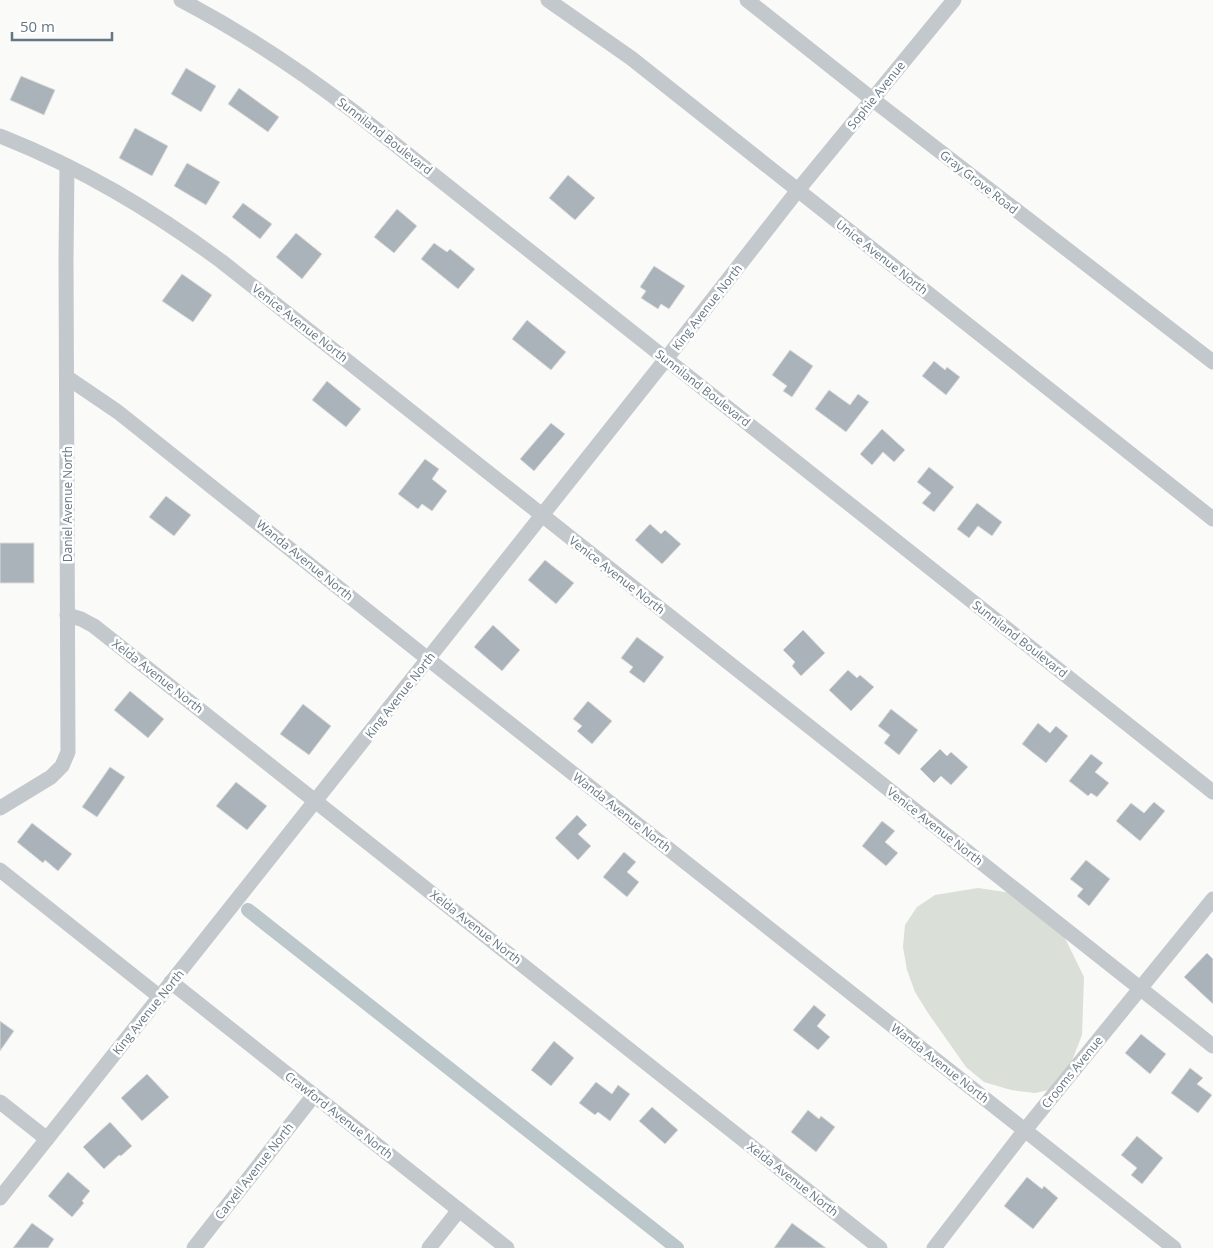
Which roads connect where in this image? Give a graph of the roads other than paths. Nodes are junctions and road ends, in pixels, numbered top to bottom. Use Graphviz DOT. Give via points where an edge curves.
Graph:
graph roads {
  1 [pos="181,0"];
  2 [pos="548,0"];
  3 [pos="747,0"];
  4 [pos="954,0"];
  5 [pos="872,99"];
  6 [pos="0,136"];
  7 [pos="67,166"];
  8 [pos="798,190"];
  9 [pos="666,359"];
  10 [pos="1213,362"];
  11 [pos="68,378"];
  12 [pos="542,515"];
  13 [pos="1213,519"];
  14 [pos="67,615"];
  15 [pos="428,659"];
  16 [pos="1213,792"];
  17 [pos="316,801"];
  18 [pos="0,808"];
  19 [pos="0,870"];
  20 [pos="1213,898"];
  21 [pos="171,982"];
  22 [pos="1141,989"];
  23 [pos="160,997"];
  24 [pos="1213,1046"];
  25 [pos="314,1095"];
  26 [pos="0,1102"];
  27 [pos="1025,1130"];
  28 [pos="47,1139"];
  29 [pos="0,1198"];
  30 [pos="459,1210"];
  31 [pos="194,1248"];
  32 [pos="429,1248"];
  33 [pos="507,1248"];
  34 [pos="880,1248"];
  35 [pos="934,1248"];
  36 [pos="1174,1248"];
  1 -- 9 [label="street, Sunniland Boulevard" via="255,42 353,110"];
  2 -- 8 [label="street, Unice Avenue North" via="631,58"];
  3 -- 5 [label="street, Gray Grove Road"];
  4 -- 5 [label="street, Sophie Avenue"];
  5 -- 8 [label="street, Sophie Avenue"];
  5 -- 10 [label="street, Gray Grove Road"];
  6 -- 7 [label="street, Venice Avenue North"];
  7 -- 11 [label="street, Daniel Avenue North"];
  7 -- 12 [label="street, Venice Avenue North" via="180,230"];
  8 -- 9 [label="street, King Avenue North"];
  8 -- 13 [label="street, Unice Avenue North"];
  9 -- 12 [label="street, King Avenue North"];
  9 -- 16 [label="street, Sunniland Boulevard"];
  11 -- 14 [label="street, Daniel Avenue North"];
  11 -- 15 [label="street, Wanda Avenue North" via="118,412"];
  12 -- 15 [label="street, King Avenue North"];
  12 -- 22 [label="street, Venice Avenue North"];
  14 -- 17 [label="street, Xelda Avenue North" via="94,626"];
  14 -- 18 [label="street, Daniel Avenue North" via="68,752 62,766 51,777"];
  15 -- 17 [label="street, King Avenue North"];
  15 -- 27 [label="street, Wanda Avenue North"];
  17 -- 21 [label="street, King Avenue North"];
  17 -- 34 [label="street, Xelda Avenue North"];
  19 -- 23 [label="street"];
  20 -- 22 [label="street, Crooms Avenue"];
  21 -- 23 [label="street, King Avenue North"];
  21 -- 25 [label="street, Crawford Avenue North"];
  22 -- 24 [label="street, Venice Avenue North"];
  22 -- 27 [label="street, Crooms Avenue"];
  23 -- 28 [label="street, King Avenue North"];
  25 -- 30 [label="street, Crawford Avenue North"];
  25 -- 31 [label="street, Carvell Avenue North"];
  26 -- 28 [label="street"];
  27 -- 35 [label="street, Crooms Avenue"];
  27 -- 36 [label="street, Wanda Avenue North"];
  28 -- 29 [label="street, King Avenue North"];
  30 -- 32 [label="street"];
  30 -- 33 [label="street, Crawford Avenue North"];
}
